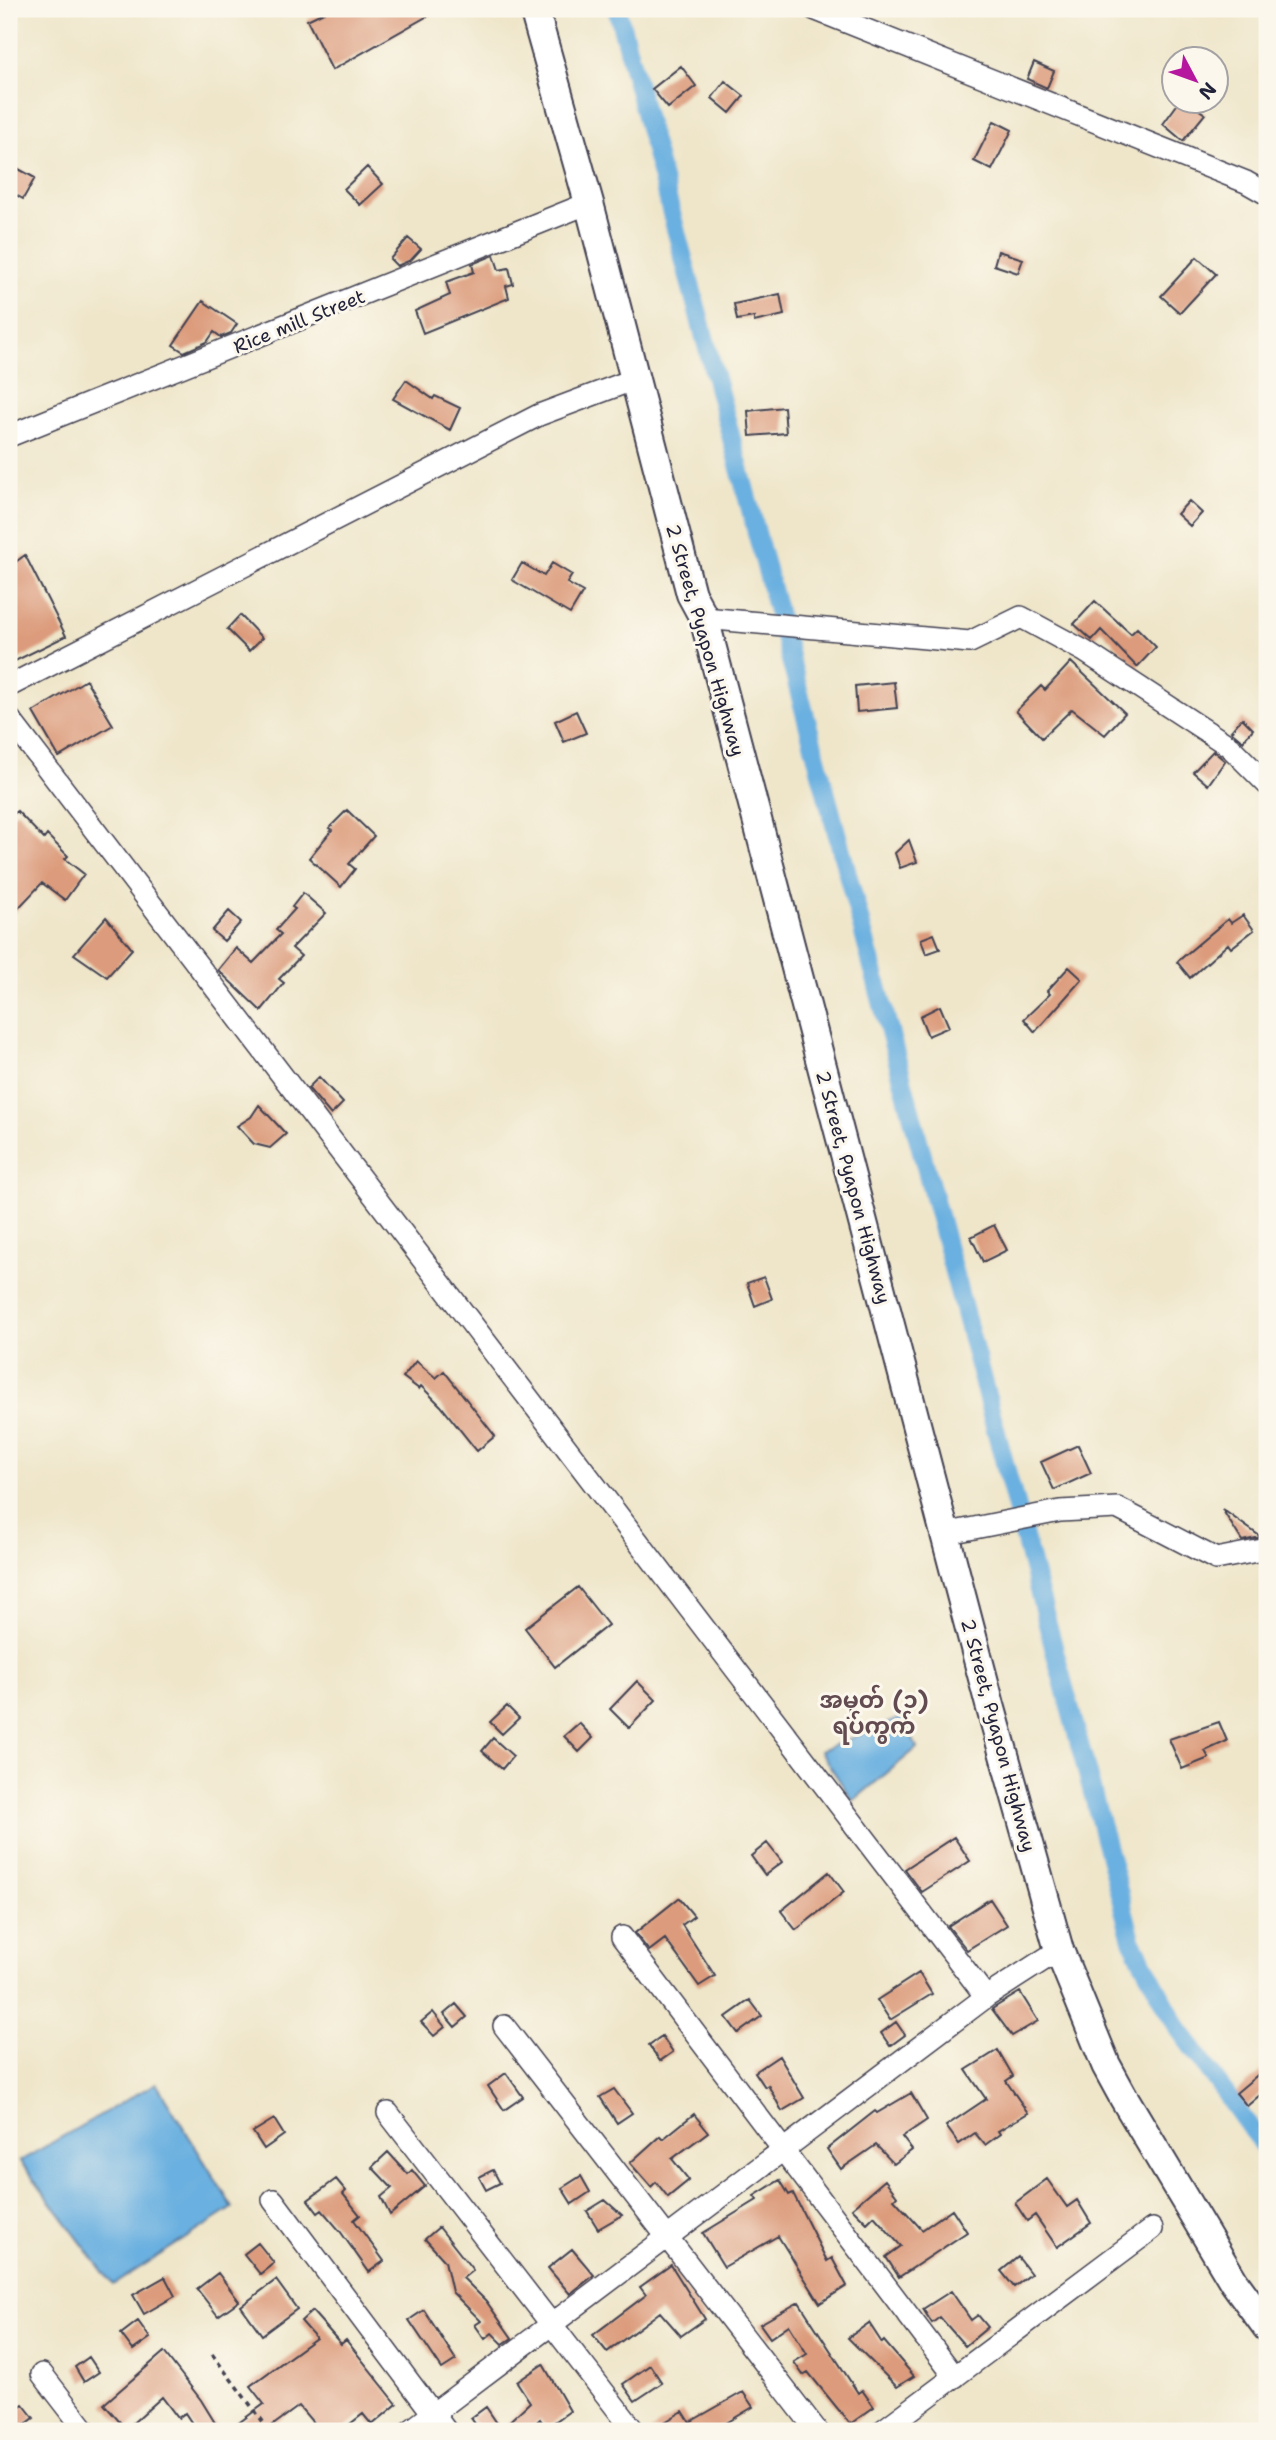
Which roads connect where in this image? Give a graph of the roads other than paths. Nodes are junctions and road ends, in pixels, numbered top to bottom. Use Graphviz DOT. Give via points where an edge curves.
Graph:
graph roads {
  1 [pos="534,9"];
  2 [pos="814,9"];
  3 [pos="1267,194"];
  4 [pos="589,203"];
  5 [pos="635,379"];
  6 [pos="9,436"];
  7 [pos="704,618"];
  8 [pos="9,686"];
  9 [pos="9,718"];
  10 [pos="1267,784"];
  11 [pos="944,1534"];
  12 [pos="1267,1549"];
  13 [pos="622,1937"];
  14 [pos="1059,1950"];
  15 [pos="986,1997"];
  16 [pos="505,2026"];
  17 [pos="388,2113"];
  18 [pos="784,2150"];
  19 [pos="273,2200"];
  20 [pos="1152,2229"];
  21 [pos="668,2238"];
  22 [pos="553,2325"];
  23 [pos="1267,2327"];
  24 [pos="42,2374"];
  25 [pos="955,2377"];
  26 [pos="439,2423"];
  27 [pos="86,2431"];
  28 [pos="410,2431"];
  29 [pos="634,2431"];
  30 [pos="817,2431"];
  31 [pos="882,2431"];
  1 -- 4 [label="main road, 2 Street, Pyapon Highway"];
  2 -- 3 [label="street"];
  4 -- 5 [label="main road, 2 Street, Pyapon Highway"];
  4 -- 6 [label="street, Rice mill Street"];
  5 -- 7 [label="main road, 2 Street, Pyapon Highway" via="691,594"];
  5 -- 8 [label="street" via="539,415"];
  7 -- 10 [label="street" via="970,642 1021,617 1084,651 1229,746"];
  7 -- 11 [label="main road, 2 Street, Pyapon Highway"];
  9 -- 15 [label="street"];
  11 -- 12 [label="street" via="1060,1511 1117,1508 1216,1559"];
  11 -- 14 [label="main road, 2 Street, Pyapon Highway"];
  13 -- 18 [label="street"];
  14 -- 15 [label="street"];
  14 -- 23 [label="main road, 2 Street, Pyapon Highway" via="1124,2098 1234,2282"];
  15 -- 18 [label="street"];
  16 -- 21 [label="street"];
  17 -- 22 [label="street"];
  18 -- 21 [label="street"];
  18 -- 25 [label="street"];
  19 -- 26 [label="street"];
  20 -- 25 [label="street"];
  21 -- 22 [label="street"];
  21 -- 30 [label="street"];
  22 -- 26 [label="street"];
  22 -- 29 [label="street"];
  24 -- 27 [label="street"];
  25 -- 31 [label="street"];
  26 -- 28 [label="street"];
}
